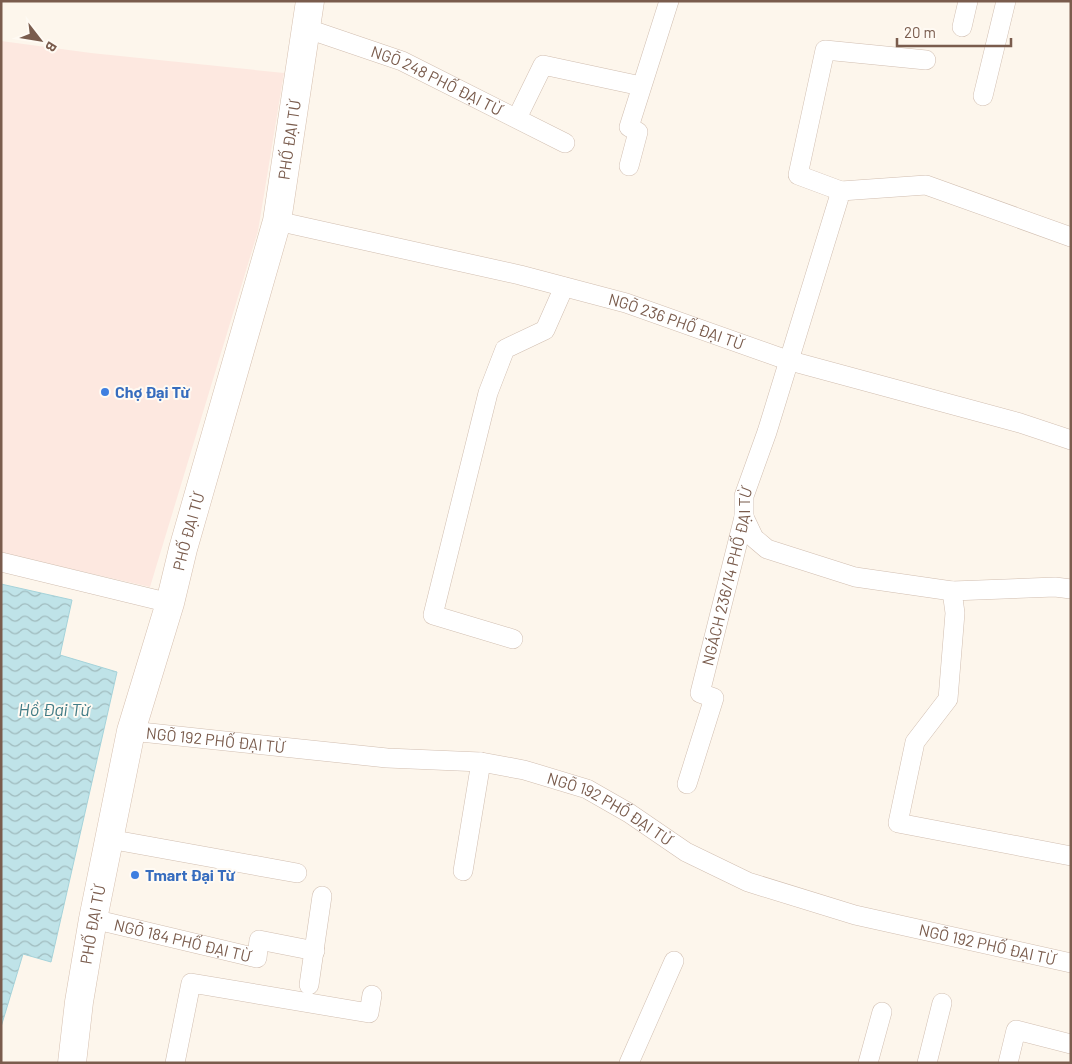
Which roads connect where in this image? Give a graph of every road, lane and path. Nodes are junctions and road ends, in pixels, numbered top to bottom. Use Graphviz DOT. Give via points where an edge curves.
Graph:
graph roads {
  1 [pos="310,1"];
  2 [pos="669,1"];
  3 [pos="968,1"];
  4 [pos="1006,1"];
  5 [pos="962,27"];
  6 [pos="304,28"];
  7 [pos="926,60"];
  8 [pos="641,86"];
  9 [pos="983,96"];
  10 [pos="517,118"];
  11 [pos="565,144"];
  12 [pos="629,166"];
  13 [pos="841,191"];
  14 [pos="277,221"];
  15 [pos="1071,237"];
  16 [pos="564,287"];
  17 [pos="787,360"];
  18 [pos="1071,440"];
  19 [pos="744,517"];
  20 [pos="1,562"];
  21 [pos="1071,589"];
  22 [pos="952,591"];
  23 [pos="170,603"];
  24 [pos="513,640"];
  25 [pos="131,731"];
  26 [pos="481,762"];
  27 [pos="687,784"];
  28 [pos="109,839"];
  29 [pos="1071,856"];
  30 [pos="463,871"];
  31 [pos="297,873"];
  32 [pos="322,896"];
  33 [pos="93,919"];
  34 [pos="315,951"];
  35 [pos="674,961"];
  36 [pos="1071,963"];
  37 [pos="309,985"];
  38 [pos="372,995"];
  39 [pos="942,1003"];
  40 [pos="882,1012"];
  41 [pos="1071,1044"];
  42 [pos="72,1063"];
  43 [pos="175,1063"];
  44 [pos="630,1063"];
  45 [pos="868,1063"];
  46 [pos="927,1063"];
  47 [pos="1008,1063"];
  1 -- 6 [label="street, PHỐ ĐẠI TỪ"];
  2 -- 8 [label="lane"];
  3 -- 5 [label="lane"];
  4 -- 9 [label="lane"];
  6 -- 10 [label="lane, NGÕ 248 PHỐ ĐẠI TỪ" via="402,61"];
  6 -- 14 [label="street, PHỐ ĐẠI TỪ"];
  7 -- 13 [label="lane" via="825,50 798,175"];
  8 -- 10 [label="lane" via="543,65"];
  8 -- 12 [label="lane" via="630,127 638,132"];
  10 -- 11 [label="lane, NGÕ 248 PHỐ ĐẠI TỪ"];
  13 -- 15 [label="lane" via="926,185"];
  13 -- 17 [label="lane, NGÁCH 236/14 PHỐ ĐẠI TỪ"];
  14 -- 16 [label="lane, NGÕ 236 PHỐ ĐẠI TỪ"];
  14 -- 23 [label="street, PHỐ ĐẠI TỪ"];
  16 -- 17 [label="lane, NGÕ 236 PHỐ ĐẠI TỪ" via="626,303"];
  16 -- 24 [label="lane" via="545,330 505,349 488,392 433,615"];
  17 -- 18 [label="lane, NGÕ 236 PHỐ ĐẠI TỪ" via="1020,423"];
  17 -- 19 [label="lane, NGÁCH 236/14 PHỐ ĐẠI TỪ" via="767,432 744,496"];
  19 -- 22 [label="lane" via="754,538 767,549 855,577"];
  19 -- 27 [label="lane, NGÁCH 236/14 PHỐ ĐẠI TỪ" via="700,693 714,698"];
  20 -- 23 [label="lane"];
  21 -- 22 [label="lane"];
  22 -- 29 [label="lane" via="955,613 948,699 915,742 898,822"];
  23 -- 25 [label="street, PHỐ ĐẠI TỪ"];
  25 -- 26 [label="lane, NGÕ 192 PHỐ ĐẠI TỪ" via="387,758"];
  25 -- 28 [label="street, PHỐ ĐẠI TỪ"];
  26 -- 30 [label="lane"];
  26 -- 36 [label="lane, NGÕ 192 PHỐ ĐẠI TỪ" via="524,770 587,789 630,813 686,852 748,882 855,915"];
  28 -- 31 [label="lane"];
  28 -- 33 [label="street, PHỐ ĐẠI TỪ"];
  32 -- 34 [label="lane"];
  33 -- 34 [label="lane, NGÕ 184 PHỐ ĐẠI TỪ" via="256,958 259,940"];
  33 -- 42 [label="street, PHỐ ĐẠI TỪ"];
  34 -- 37 [label="lane"];
  35 -- 44 [label="lane"];
  38 -- 43 [label="lane" via="369,1013 192,983"];
  39 -- 46 [label="lane"];
  40 -- 45 [label="lane"];
  41 -- 47 [label="lane" via="1016,1030"];
}
